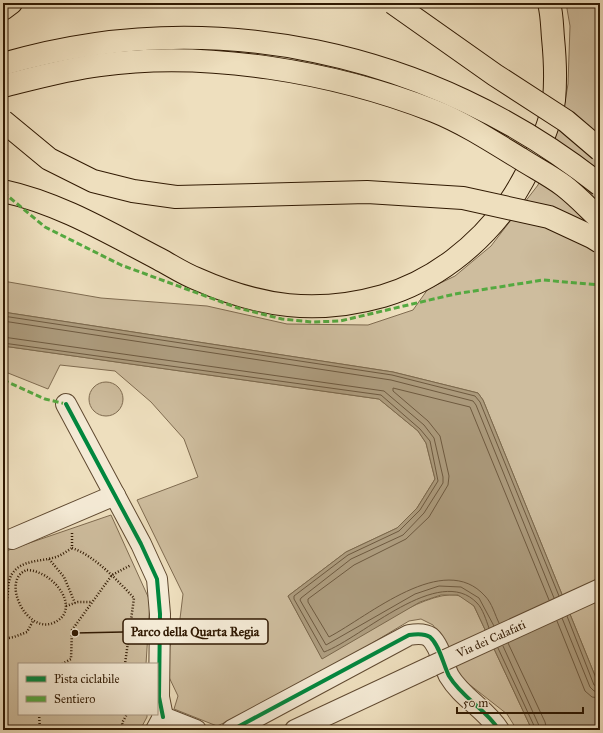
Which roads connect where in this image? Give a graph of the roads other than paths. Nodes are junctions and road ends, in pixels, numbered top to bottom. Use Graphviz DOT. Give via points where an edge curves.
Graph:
graph roads {
  1 [pos="11,3"];
  2 [pos="393,3"];
  3 [pos="549,3"];
  4 [pos="3,9"];
  5 [pos="3,64"];
  6 [pos="3,86"];
  7 [pos="3,121"];
  8 [pos="600,150"];
  9 [pos="600,185"];
  10 [pos="3,190"];
  11 [pos="600,218"];
  12 [pos="600,242"];
  13 [pos="66,404"];
  14 [pos="115,495"];
  15 [pos="12,539"];
  16 [pos="600,590"];
  17 [pos="159,723"];
  18 [pos="196,730"];
  19 [pos="232,730"];
  20 [pos="295,730"];
  21 [pos="499,730"];
  1 -- 4 [label="highway"];
  2 -- 8 [label="highway, bridge" via="495,75 566,121"];
  3 -- 10 [label="highway" via="556,74 554,102 545,133 517,191 493,225 457,257 434,274 398,291 339,306 303,307 238,295 196,279 78,216 24,195"];
  5 -- 9 [label="highway, bridge" via="86,44 165,38 236,40 308,49 378,67 442,89 505,121 572,163"];
  6 -- 11 [label="highway, bridge" via="101,64 159,60 232,63 301,72 374,90 435,112 494,142 564,186"];
  7 -- 12 [label="highway, bridge" via="49,159 93,181 133,191 176,197 367,192 463,198 549,217"];
  13 -- 14 [label="street"];
  14 -- 15 [label="street"];
  14 -- 17 [label="street" via="157,579 160,614"];
  16 -- 20 [label="street, Via dei Calafati, bridge"];
  17 -- 18 [label="street"];
  19 -- 21 [label="street" via="409,635 416,634 430,637 458,689 494,722"];
}
